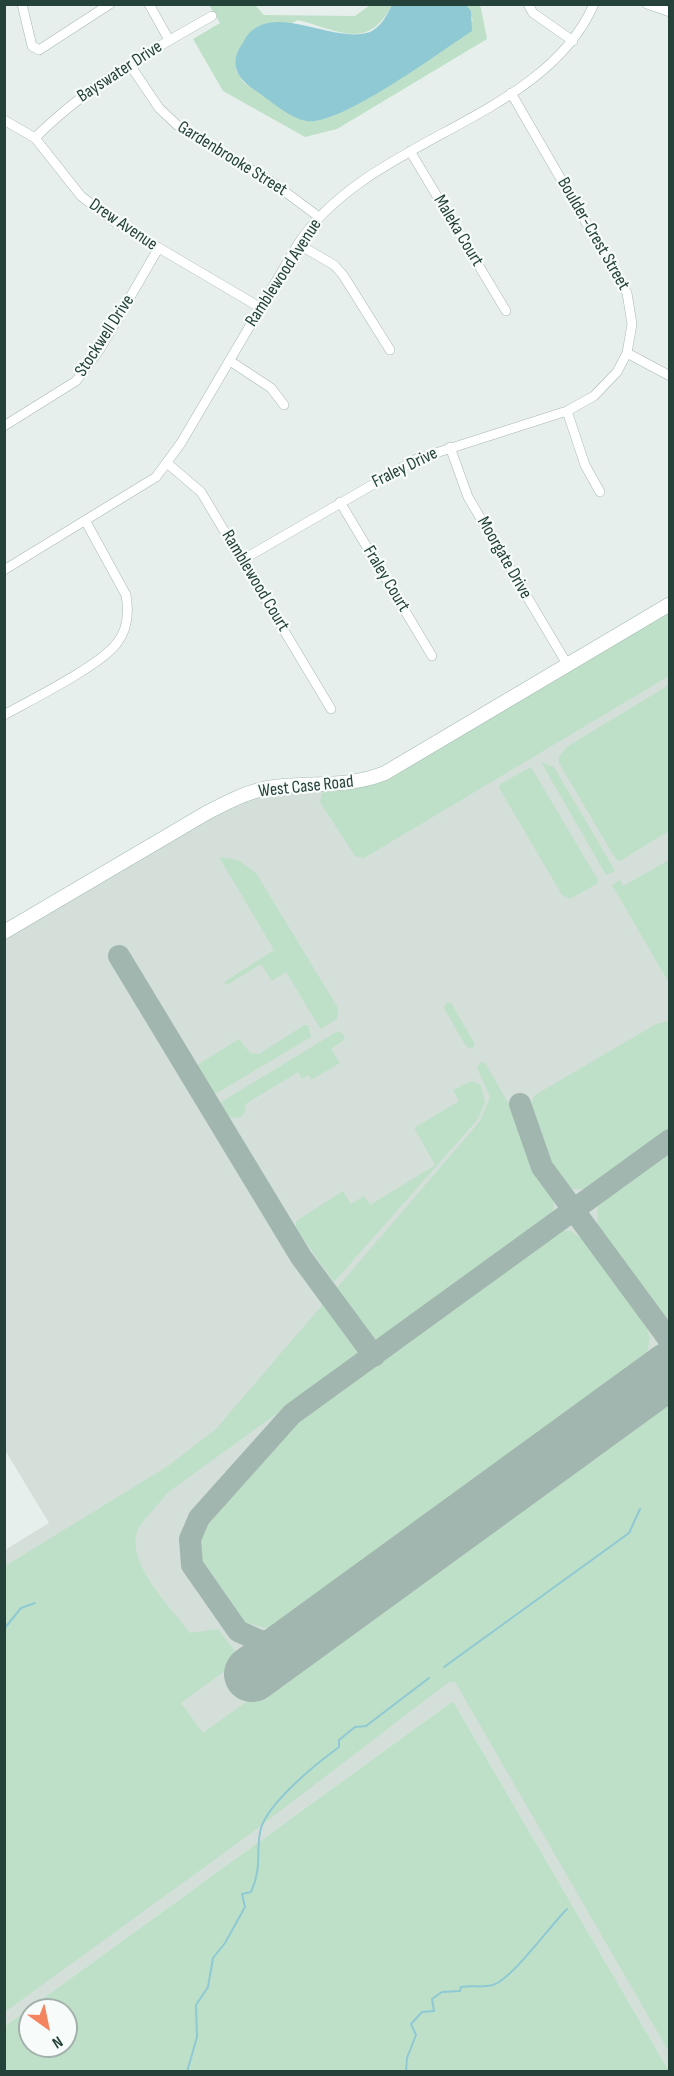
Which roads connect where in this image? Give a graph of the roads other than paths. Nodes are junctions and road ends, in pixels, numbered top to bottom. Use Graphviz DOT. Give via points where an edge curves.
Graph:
graph roads {
  1 [pos="22,4"];
  2 [pos="110,4"];
  3 [pos="149,4"];
  4 [pos="528,4"];
  5 [pos="594,4"];
  6 [pos="647,4"];
  7 [pos="669,12"];
  8 [pos="212,16"];
  9 [pos="169,40"];
  10 [pos="573,41"];
  11 [pos="130,65"];
  12 [pos="511,93"];
  13 [pos="4,120"];
  14 [pos="35,138"];
  15 [pos="410,151"];
  16 [pos="319,218"];
  17 [pos="298,244"];
  18 [pos="158,249"];
  19 [pos="261,308"];
  20 [pos="506,311"];
  21 [pos="390,350"];
  22 [pos="627,353"];
  23 [pos="230,361"];
  24 [pos="669,376"];
  25 [pos="284,405"];
  26 [pos="580,405"];
  27 [pos="567,411"];
  28 [pos="4,426"];
  29 [pos="450,447"];
  30 [pos="167,463"];
  31 [pos="600,492"];
  32 [pos="340,502"];
  33 [pos="86,522"];
  34 [pos="242,560"];
  35 [pos="4,570"];
  36 [pos="669,604"];
  37 [pos="432,656"];
  38 [pos="567,664"];
  39 [pos="331,709"];
  40 [pos="4,715"];
  41 [pos="4,932"];
  1 -- 2 [label="street" via="32,46 39,50"];
  3 -- 9 [label="street"];
  4 -- 10 [label="street" via="533,13"];
  5 -- 10 [label="street, Ramblewood Avenue"];
  6 -- 7 [label="street"];
  8 -- 9 [label="street, Bayswater Drive"];
  9 -- 11 [label="street, Bayswater Drive"];
  10 -- 12 [label="street, Ramblewood Avenue" via="559,58"];
  11 -- 14 [label="street, Bayswater Drive" via="68,106"];
  11 -- 16 [label="street, Gardenbrooke Street" via="159,108 177,125 272,182"];
  12 -- 15 [label="street, Ramblewood Avenue"];
  12 -- 22 [label="street, Boulder-Crest Street" via="623,282 632,311"];
  13 -- 14 [label="street, Drew Avenue"];
  14 -- 18 [label="street, Drew Avenue" via="81,196"];
  15 -- 16 [label="street, Ramblewood Avenue" via="357,183"];
  15 -- 20 [label="street, Maleka Court"];
  16 -- 17 [label="street, Ramblewood Avenue"];
  17 -- 19 [label="street, Ramblewood Avenue"];
  17 -- 21 [label="street" via="343,274"];
  18 -- 19 [label="street, Drew Avenue"];
  18 -- 28 [label="street, Stockwell Drive" via="100,349 76,381"];
  19 -- 23 [label="street, Ramblewood Avenue"];
  22 -- 24 [label="street"];
  22 -- 26 [label="street, Boulder-Crest Street" via="607,385"];
  23 -- 25 [label="street" via="271,388"];
  23 -- 30 [label="street, Ramblewood Avenue"];
  26 -- 27 [label="street, Fraley Drive"];
  27 -- 29 [label="street, Fraley Drive"];
  27 -- 31 [label="street" via="585,465"];
  29 -- 32 [label="street, Fraley Drive" via="393,471"];
  29 -- 38 [label="street, Moorgate Drive" via="468,497"];
  30 -- 33 [label="street, Ramblewood Avenue" via="142,488"];
  30 -- 34 [label="street, Ramblewood Court" via="201,492"];
  32 -- 34 [label="street, Fraley Drive"];
  32 -- 37 [label="street, Fraley Court"];
  33 -- 35 [label="street, Ramblewood Avenue"];
  33 -- 40 [label="street" via="126,595 124,631 118,643 99,660"];
  34 -- 39 [label="street, Ramblewood Court"];
  36 -- 38 [label="main road, West Case Road"];
  38 -- 41 [label="main road, West Case Road" via="375,777 345,784 273,787 230,801"];
}
